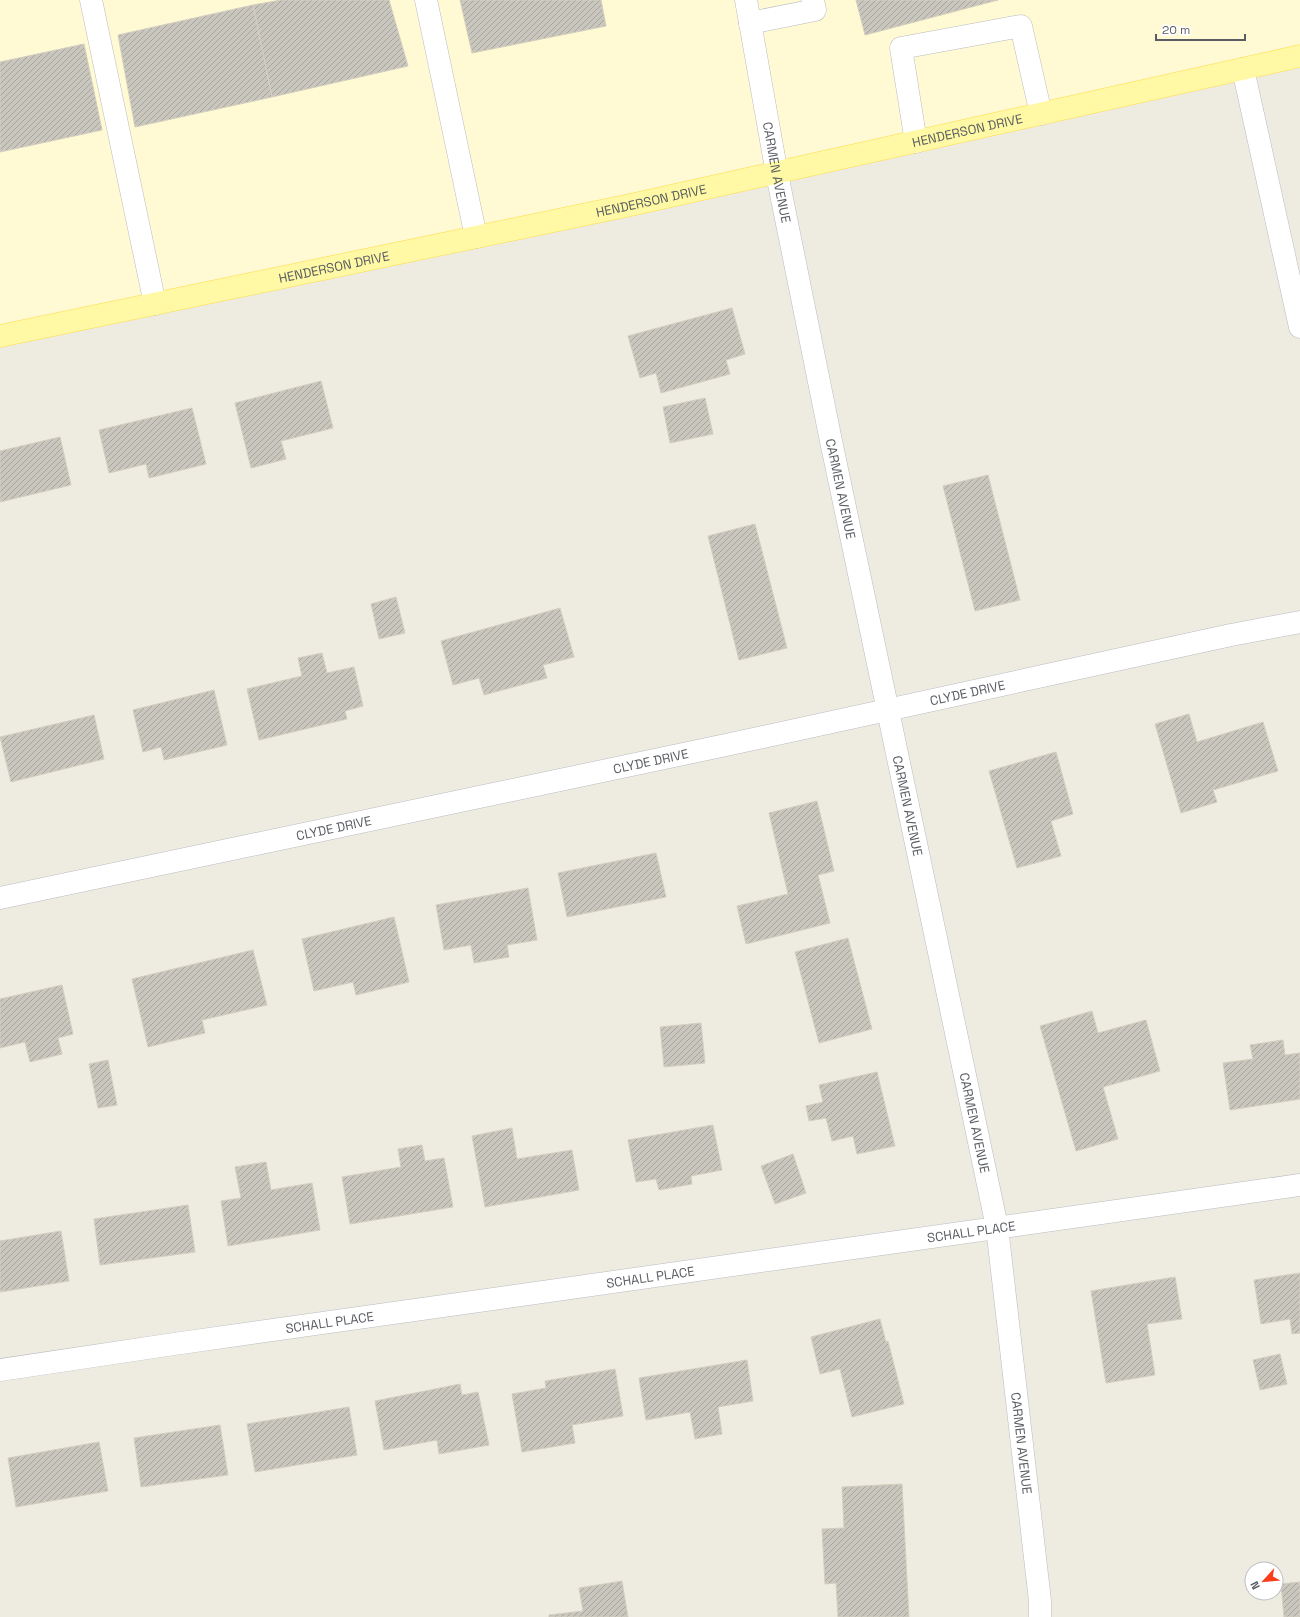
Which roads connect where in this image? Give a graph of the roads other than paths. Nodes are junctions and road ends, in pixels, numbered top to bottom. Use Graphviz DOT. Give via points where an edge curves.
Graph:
graph roads {
  1 [pos="91,0"];
  2 [pos="426,0"];
  3 [pos="746,0"];
  4 [pos="814,0"];
  5 [pos="750,24"];
  6 [pos="1300,56"];
  7 [pos="1243,69"];
  8 [pos="1041,114"];
  9 [pos="916,142"];
  10 [pos="777,174"];
  11 [pos="476,237"];
  12 [pos="155,304"];
  13 [pos="1300,327"];
  14 [pos="0,336"];
  15 [pos="1300,622"];
  16 [pos="888,710"];
  17 [pos="0,898"];
  18 [pos="1300,1185"];
  19 [pos="997,1227"];
  20 [pos="0,1370"];
  21 [pos="1040,1617"];
  1 -- 12 [label="street"];
  2 -- 11 [label="street"];
  3 -- 5 [label="street, CARMEN AVENUE"];
  4 -- 5 [label="street" via="815,10"];
  5 -- 10 [label="street, CARMEN AVENUE"];
  6 -- 7 [label="main road, HENDERSON DRIVE"];
  7 -- 8 [label="main road, HENDERSON DRIVE"];
  7 -- 13 [label="street"];
  8 -- 9 [label="main road, HENDERSON DRIVE"];
  8 -- 9 [label="street" via="1021,26 901,48"];
  9 -- 10 [label="main road, HENDERSON DRIVE"];
  10 -- 11 [label="main road, HENDERSON DRIVE"];
  10 -- 16 [label="street, CARMEN AVENUE"];
  11 -- 12 [label="main road, HENDERSON DRIVE"];
  12 -- 14 [label="main road, HENDERSON DRIVE"];
  15 -- 16 [label="street, CLYDE DRIVE"];
  16 -- 17 [label="street, CLYDE DRIVE"];
  16 -- 19 [label="street, CARMEN AVENUE"];
  18 -- 19 [label="street, SCHALL PLACE"];
  19 -- 20 [label="street, SCHALL PLACE"];
  19 -- 21 [label="street, CARMEN AVENUE"];
}
